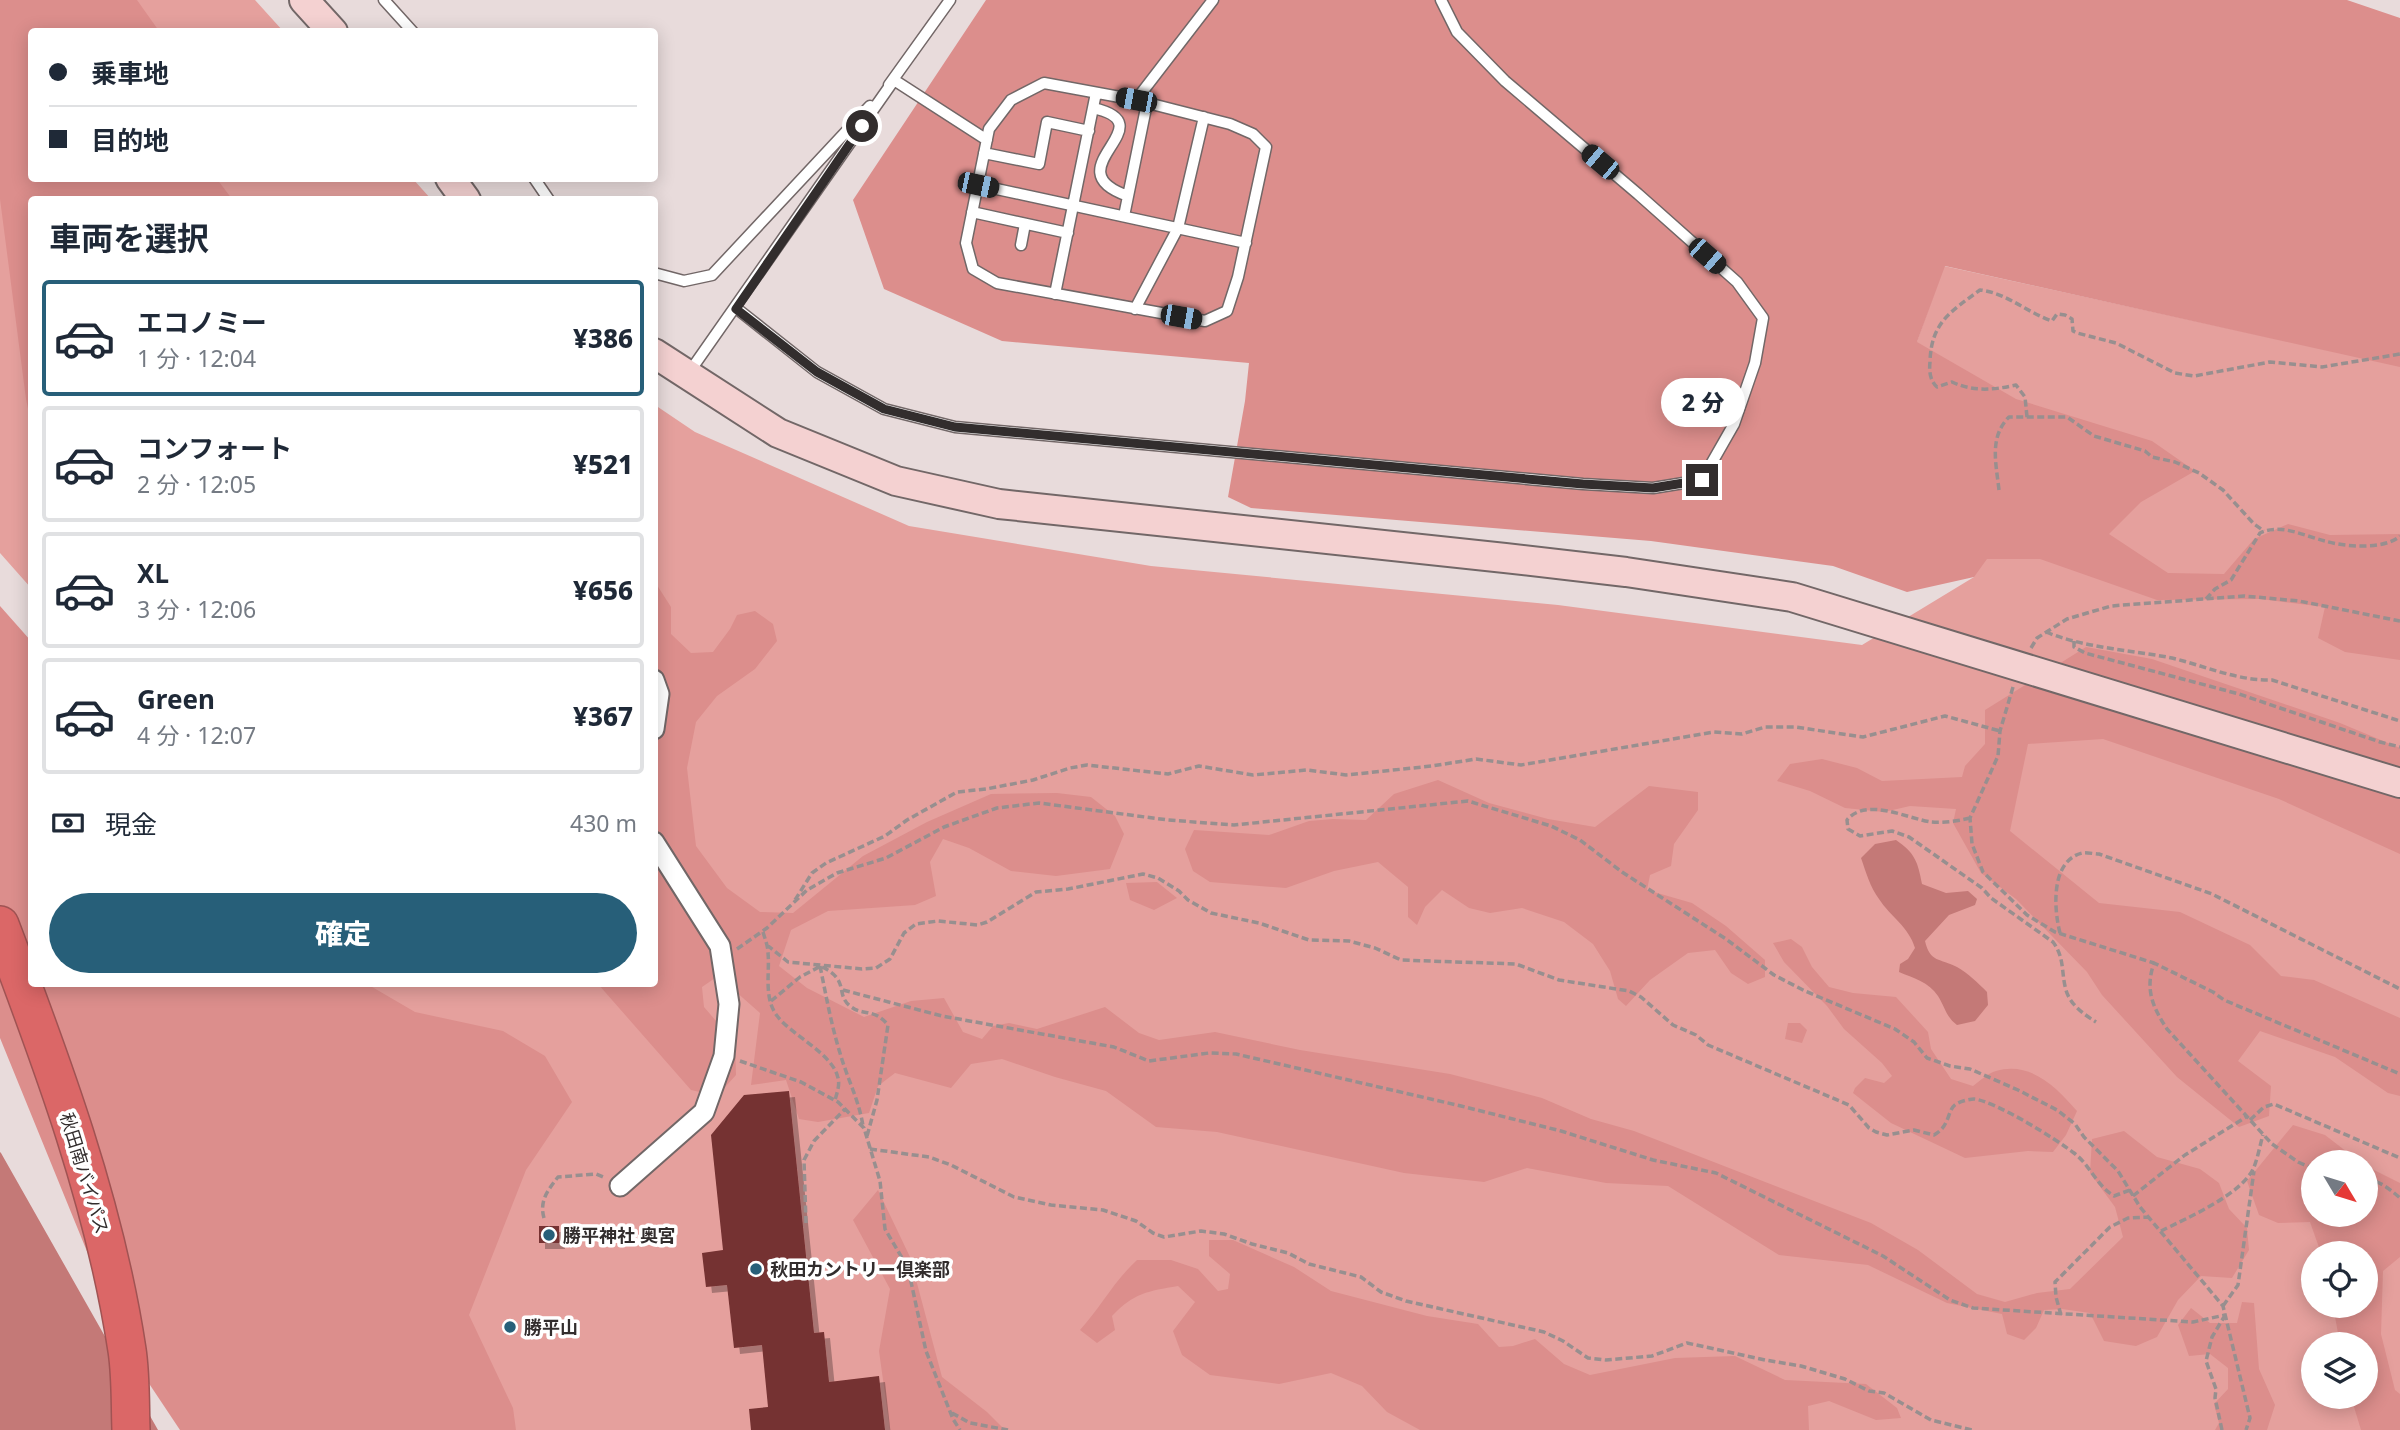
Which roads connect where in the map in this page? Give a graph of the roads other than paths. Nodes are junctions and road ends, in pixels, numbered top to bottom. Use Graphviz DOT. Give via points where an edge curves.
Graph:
graph roads {
  1 [pos="304,0"];
  2 [pos="384,0"];
  3 [pos="950,0"];
  4 [pos="1213,0"];
  5 [pos="1441,0"];
  6 [pos="329,28"];
  7 [pos="409,28"];
  8 [pos="894,80"];
  9 [pos="1096,93"];
  10 [pos="1141,101"];
  11 [pos="1093,107"];
  12 [pos="1204,117"];
  13 [pos="1089,131"];
  14 [pos="987,140"];
  15 [pos="984,153"];
  16 [pos="978,185"];
  17 [pos="1128,196"];
  18 [pos="1074,205"];
  19 [pos="972,212"];
  20 [pos="1124,216"];
  21 [pos="1025,224"];
  22 [pos="1178,228"];
  23 [pos="1068,233"];
  24 [pos="1246,243"];
  25 [pos="1021,245"];
  26 [pos="658,274"];
  27 [pos="1055,294"];
  28 [pos="736,309"];
  29 [pos="1135,309"];
  30 [pos="658,356"];
  31 [pos="688,374"];
  32 [pos="2400,783"];
  33 [pos="658,849"];
  34 [pos="0,925"];
  35 [pos="620,1186"];
  36 [pos="131,1430"];
  1 -- 6 [label="street"];
  2 -- 7 [label="lane"];
  3 -- 8 [label="lane"];
  4 -- 10 [label="lane"];
  5 -- 28 [label="lane" via="1457,32 1504,81 1737,282 1763,318 1755,363 1734,424 1702,480 1653,488 1583,484 955,427 884,409 817,372"];
  8 -- 14 [label="lane"];
  8 -- 26 [label="lane" via="712,275 684,281"];
  8 -- 28 [label="lane"];
  9 -- 10 [label="lane"];
  9 -- 11 [label="lane"];
  9 -- 14 [label="lane" via="1044,83 1011,100 989,129"];
  10 -- 12 [label="lane"];
  10 -- 17 [label="lane"];
  11 -- 13 [label="lane"];
  11 -- 17 [label="lane" via="1108,111 1118,123 1119,134 1100,166 1101,180 1109,190"];
  12 -- 22 [label="lane"];
  12 -- 24 [label="lane" via="1253,134 1266,147"];
  13 -- 15 [label="lane" via="1047,122 1039,164"];
  13 -- 18 [label="lane"];
  14 -- 15 [label="lane"];
  15 -- 16 [label="lane"];
  16 -- 18 [label="lane"];
  16 -- 19 [label="lane"];
  17 -- 20 [label="lane"];
  18 -- 20 [label="lane"];
  18 -- 23 [label="lane"];
  19 -- 21 [label="lane"];
  19 -- 27 [label="lane" via="966,243 973,269 997,283"];
  20 -- 22 [label="lane"];
  21 -- 23 [label="lane"];
  21 -- 25 [label="lane"];
  22 -- 24 [label="lane"];
  22 -- 29 [label="lane"];
  23 -- 27 [label="lane"];
  24 -- 29 [label="lane" via="1227,311 1205,321"];
  27 -- 29 [label="lane"];
  28 -- 31 [label="lane"];
  30 -- 31 [label="street"];
  31 -- 32 [label="street" via="778,433 897,481 999,504 1599,569 1792,597"];
  33 -- 35 [label="street" via="720,946 729,1004 724,1056 704,1112"];
  34 -- 36 [label="highway, 秋田南バイパス" via="45,1044 103,1231 128,1352"];
}
